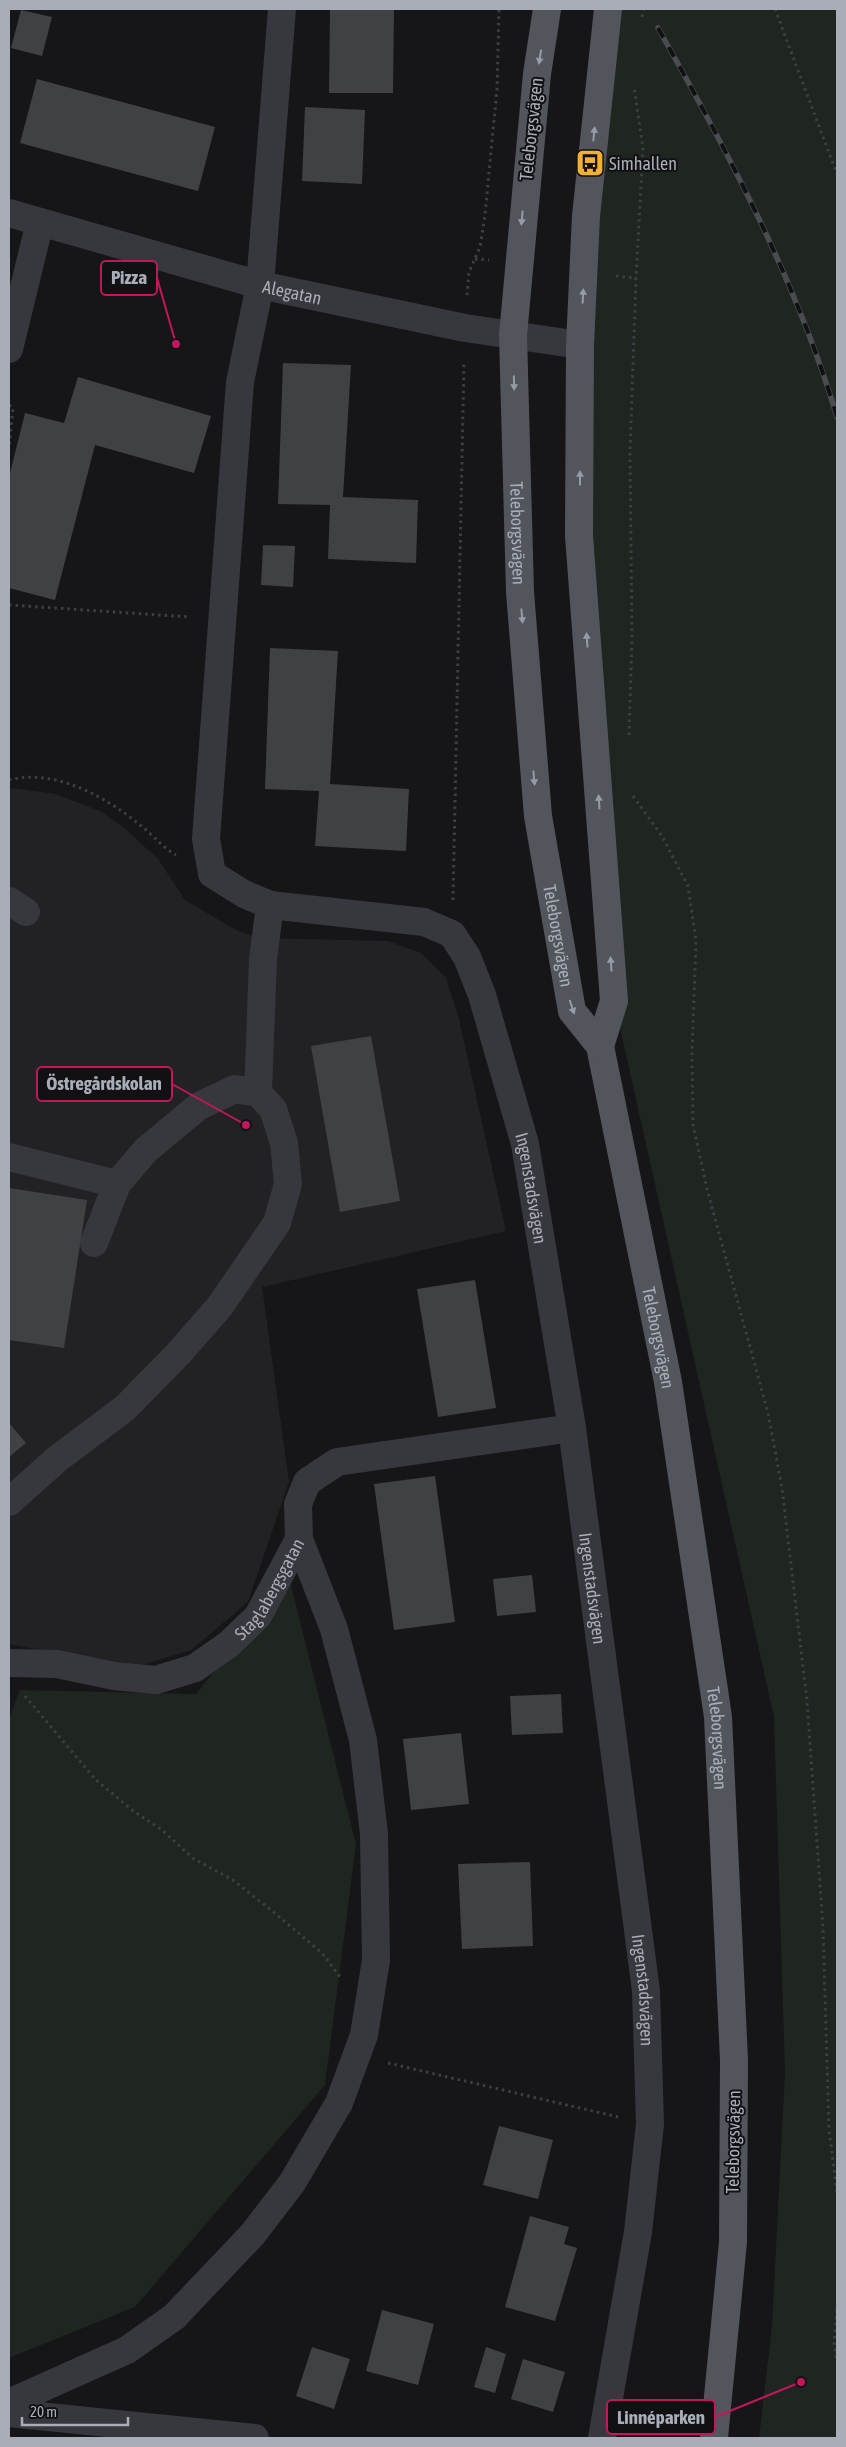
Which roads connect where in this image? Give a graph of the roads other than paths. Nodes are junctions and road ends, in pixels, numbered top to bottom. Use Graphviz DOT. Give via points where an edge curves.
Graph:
graph roads {
  1 [pos="282,9"];
  2 [pos="548,9"];
  3 [pos="608,9"];
  4 [pos="9,214"];
  5 [pos="40,222"];
  6 [pos="260,285"];
  7 [pos="512,335"];
  8 [pos="580,345"];
  9 [pos="9,349"];
  10 [pos="270,905"];
  11 [pos="600,1046"];
  12 [pos="258,1093"];
  13 [pos="9,1157"];
  14 [pos="117,1184"];
  15 [pos="94,1244"];
  16 [pos="572,1428"];
  17 [pos="9,1502"];
  18 [pos="298,1539"];
  19 [pos="9,1663"];
  20 [pos="10,2413"];
  21 [pos="255,2438"];
  22 [pos="602,2438"];
  23 [pos="714,2438"];
  1 -- 6 [label="street"];
  2 -- 7 [label="main road, Teleborgsvägen, one-way" via="537,74"];
  8 -- 3 [label="main road, Teleborgsvägen, one-way" via="590,163"];
  4 -- 5 [label="street, Alegatan"];
  5 -- 6 [label="street, Alegatan"];
  5 -- 9 [label="street"];
  6 -- 7 [label="street, Alegatan"];
  6 -- 10 [label="street" via="240,382 206,839 212,874 244,894"];
  7 -- 8 [label="street, Alegatan"];
  7 -- 11 [label="main road, Teleborgsvägen, one-way" via="519,574 538,816 572,1011"];
  11 -- 8 [label="main road, Teleborgsvägen, one-way" via="614,1001 579,536"];
  10 -- 12 [label="street" via="263,959"];
  10 -- 16 [label="street, Ingenstadsvägen" via="424,922 452,934 467,957 482,995 525,1144"];
  11 -- 23 [label="main road, Teleborgsvägen" via="668,1382 718,1717 734,2060 733,2242"];
  12 -- 14 [label="street" via="235,1089 199,1106 146,1150"];
  12 -- 17 [label="street" via="273,1109 284,1143 288,1184 277,1223 220,1306 179,1353 125,1408 57,1459"];
  13 -- 14 [label="street"];
  14 -- 15 [label="street"];
  16 -- 18 [label="street, Staglabergsgatan" via="337,1462 307,1482 298,1504"];
  16 -- 22 [label="street, Ingenstadsvägen" via="646,1991 650,2124 638,2232"];
  18 -- 19 [label="street, Staglabergsgatan" via="258,1616 229,1644 195,1668 156,1680 114,1676 57,1664"];
  18 -- 20 [label="street" via="334,1629 363,1740 374,1834 376,1950 364,2035 339,2103 292,2183 252,2235 174,2317 127,2350 13,2402"];
  20 -- 21 [label="street"];
}
